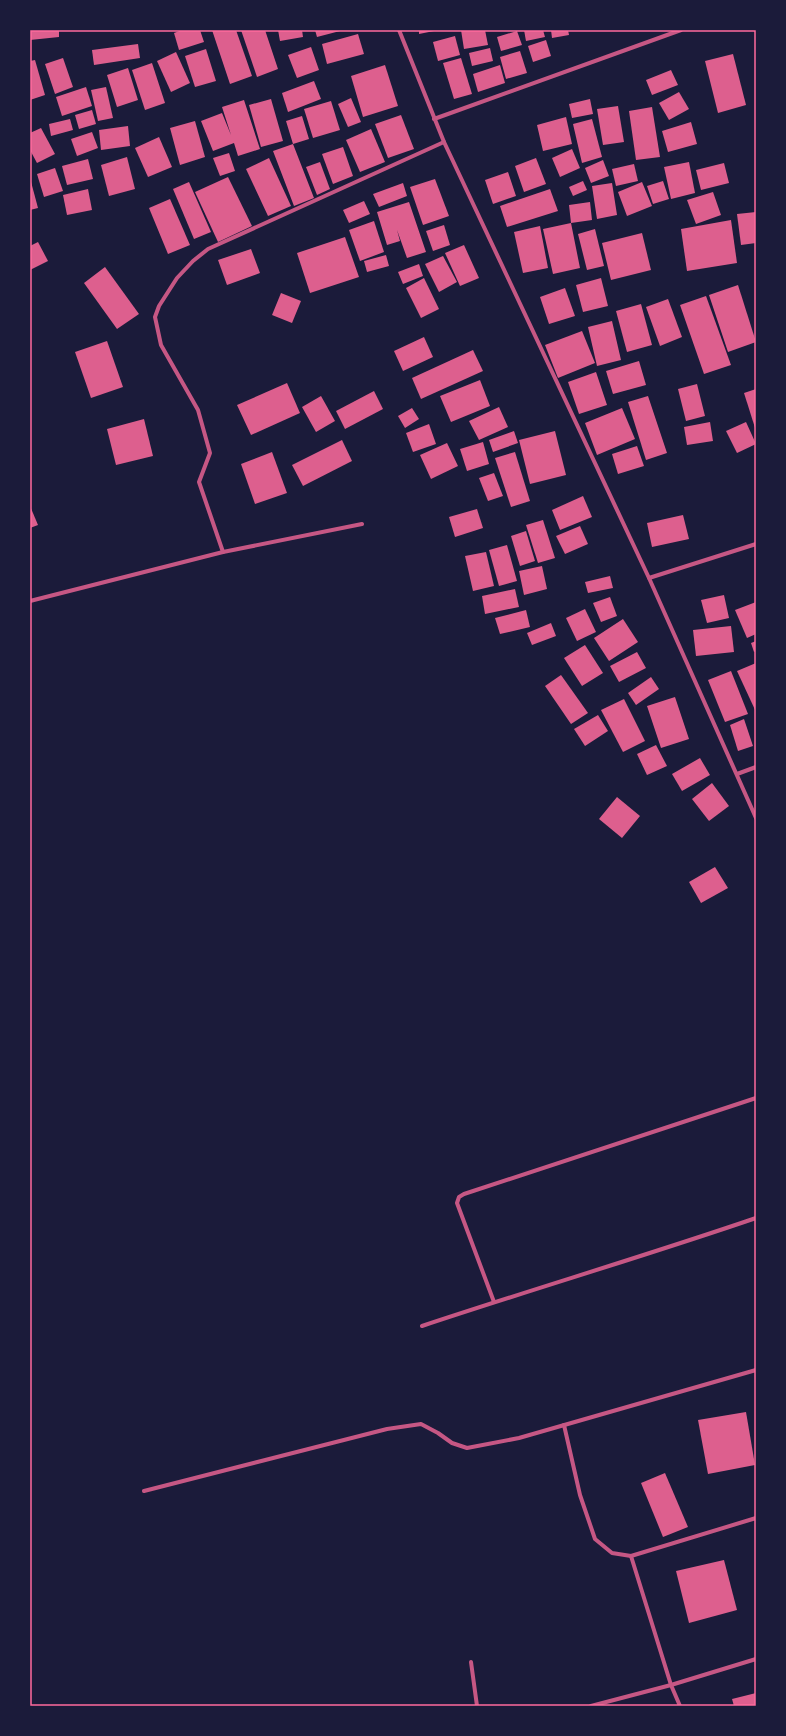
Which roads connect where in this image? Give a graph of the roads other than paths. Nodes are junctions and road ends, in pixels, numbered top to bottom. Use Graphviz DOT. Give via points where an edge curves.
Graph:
graph roads {
  1 [pos="398,30"];
  2 [pos="681,30"];
  3 [pos="434,119"];
  4 [pos="444,142"];
  5 [pos="362,524"];
  6 [pos="756,544"];
  7 [pos="223,552"];
  8 [pos="649,578"];
  9 [pos="30,601"];
  10 [pos="756,767"];
  11 [pos="737,774"];
  12 [pos="756,818"];
  13 [pos="756,1098"];
  14 [pos="756,1218"];
  15 [pos="494,1302"];
  16 [pos="422,1326"];
  17 [pos="756,1370"];
  18 [pos="564,1426"];
  19 [pos="144,1490"];
  20 [pos="756,1518"];
  21 [pos="631,1556"];
  22 [pos="756,1659"];
  23 [pos="471,1662"];
  24 [pos="671,1685"];
  25 [pos="477,1706"];
  26 [pos="591,1706"];
  27 [pos="680,1706"];
  1 -- 3 [label="street"];
  2 -- 3 [label="street"];
  3 -- 4 [label="street"];
  4 -- 7 [label="street" via="208,249 178,278 159,306 154,317 161,345 198,410 210,453 199,482"];
  4 -- 8 [label="street"];
  5 -- 7 [label="street"];
  6 -- 8 [label="street"];
  7 -- 9 [label="street"];
  8 -- 11 [label="street"];
  10 -- 11 [label="street"];
  11 -- 12 [label="street"];
  13 -- 15 [label="street" via="459,1197 457,1203"];
  14 -- 15 [label="street" via="661,1251"];
  15 -- 16 [label="street"];
  17 -- 18 [label="street"];
  18 -- 19 [label="street" via="467,1448 452,1443 422,1424 387,1429"];
  18 -- 21 [label="street" via="580,1495 595,1539 612,1553"];
  20 -- 21 [label="street"];
  21 -- 24 [label="street"];
  22 -- 24 [label="street"];
  23 -- 25 [label="street"];
  24 -- 26 [label="street"];
  24 -- 27 [label="street"];
}
